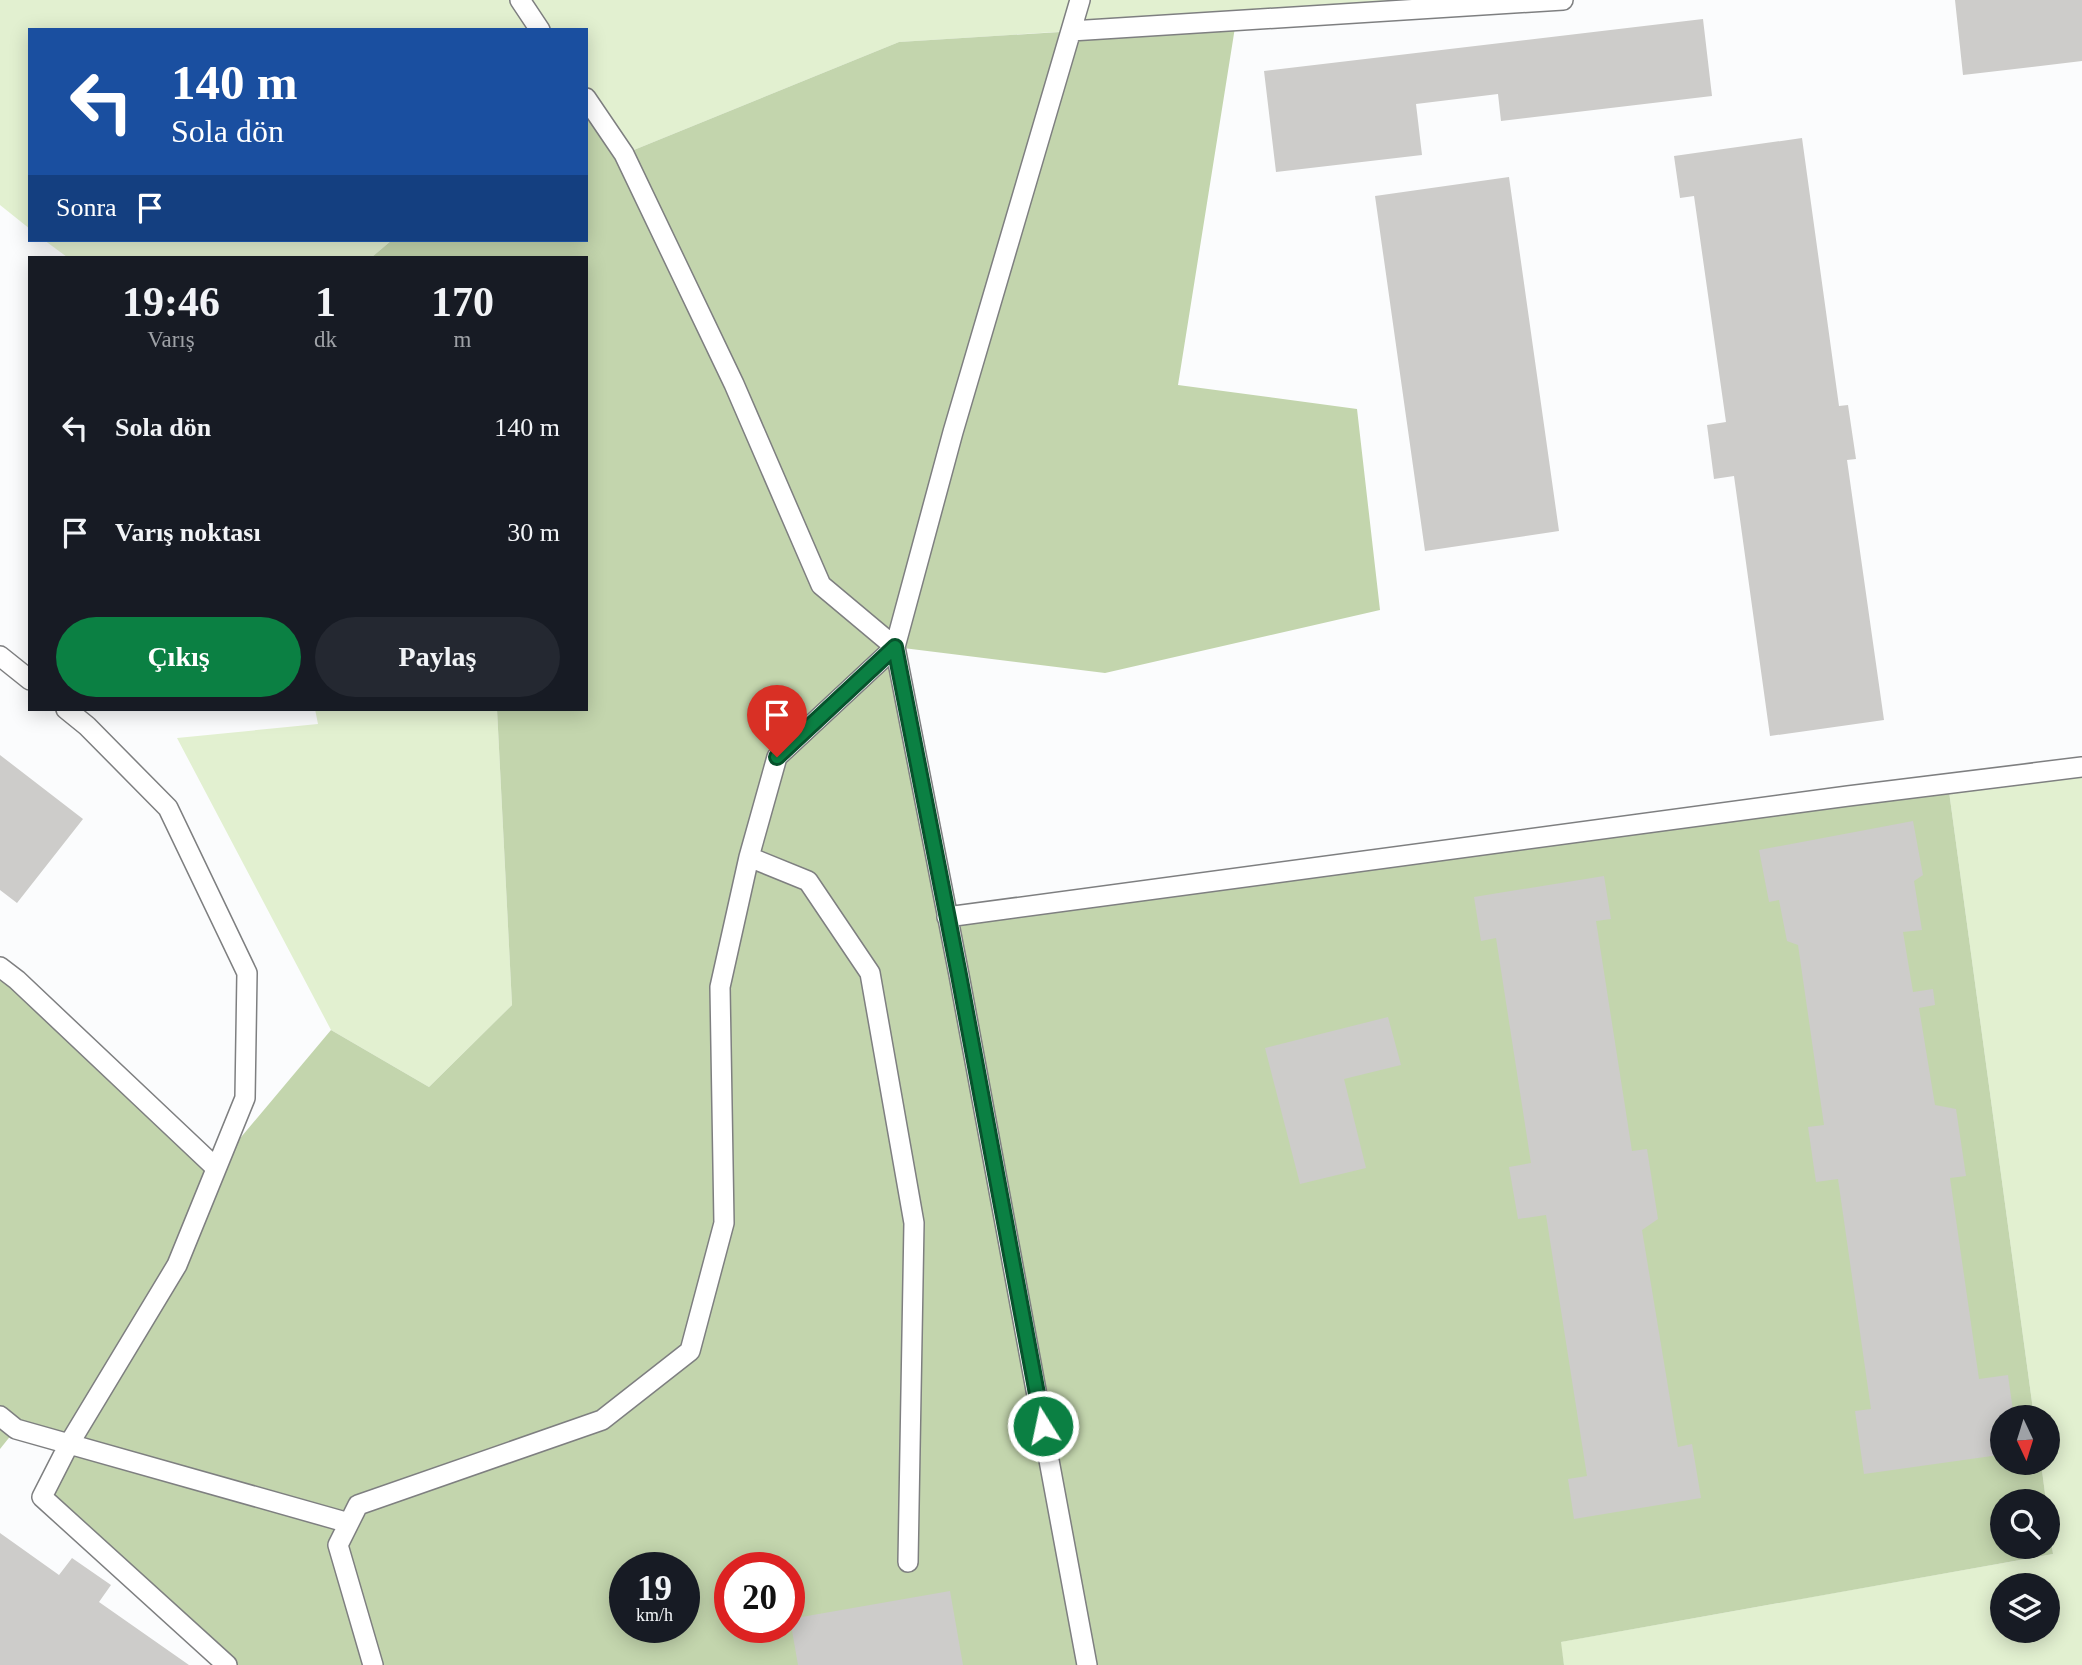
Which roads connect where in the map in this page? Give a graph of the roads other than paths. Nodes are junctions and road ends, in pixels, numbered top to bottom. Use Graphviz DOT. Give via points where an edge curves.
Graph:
graph roads {
  1 [pos="520,0"];
  2 [pos="1080,0"];
  3 [pos="1563,0"];
  4 [pos="539,28"];
  5 [pos="1070,31"];
  6 [pos="588,101"];
  7 [pos="895,647"];
  8 [pos="0,656"];
  9 [pos="28,678"];
  10 [pos="68,711"];
  11 [pos="2082,767"];
  12 [pos="749,857"];
  13 [pos="947,917"];
  14 [pos="0,967"];
  15 [pos="216,1168"];
  16 [pos="0,1416"];
  17 [pos="69,1444"];
  18 [pos="349,1523"];
  19 [pos="908,1562"];
  20 [pos="227,1665"];
  21 [pos="373,1665"];
  22 [pos="1087,1665"];
  1 -- 4 [label="lane"];
  2 -- 5 [label="lane"];
  3 -- 5 [label="lane"];
  5 -- 7 [label="lane"];
  6 -- 7 [label="lane" via="624,154 734,384 821,586"];
  7 -- 12 [label="lane" via="777,757"];
  7 -- 13 [label="lane"];
  8 -- 9 [label="lane"];
  10 -- 15 [label="lane" via="168,808 247,973 245,1098"];
  11 -- 13 [label="lane"];
  12 -- 18 [label="lane" via="720,987 724,1223 690,1352 602,1420 358,1505"];
  12 -- 19 [label="lane" via="808,881 870,973 914,1223"];
  13 -- 22 [label="lane"];
  14 -- 15 [label="lane"];
  15 -- 17 [label="lane" via="177,1265"];
  16 -- 17 [label="lane" via="16,1429"];
  17 -- 18 [label="lane"];
  17 -- 20 [label="lane" via="42,1497"];
  18 -- 21 [label="lane" via="338,1545"];
}
